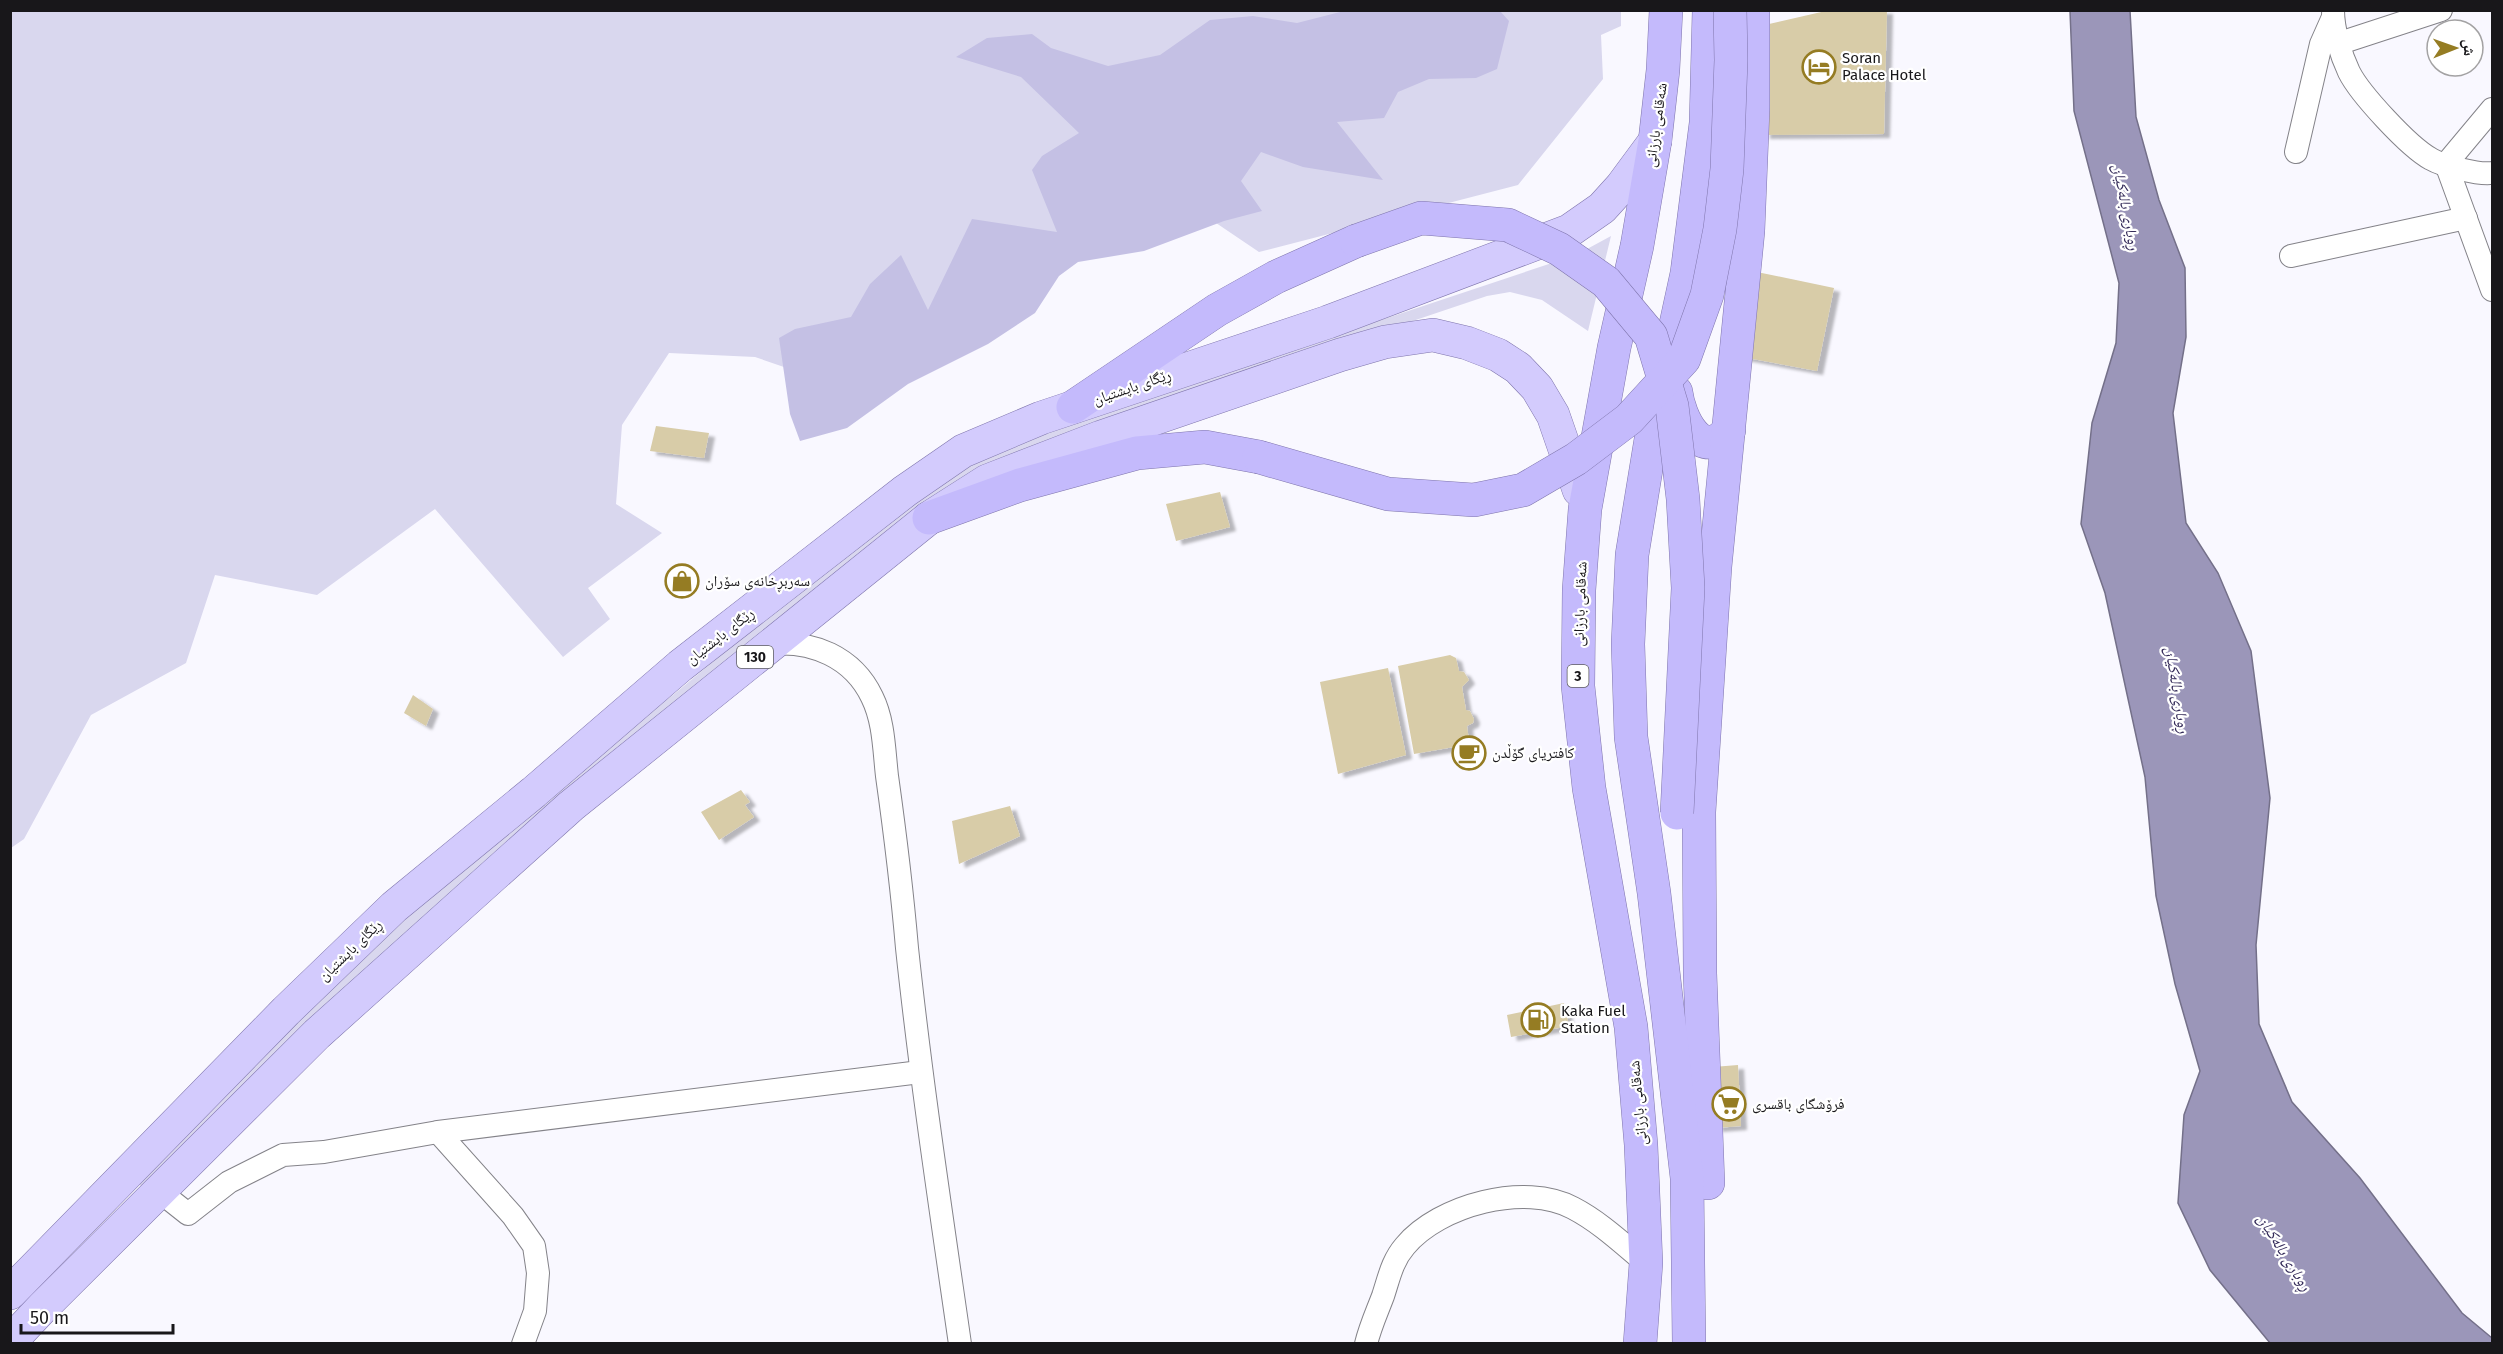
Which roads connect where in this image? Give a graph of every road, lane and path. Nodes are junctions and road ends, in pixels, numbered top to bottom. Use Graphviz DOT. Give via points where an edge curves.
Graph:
graph roads {
  1 [pos="1666,10"];
  2 [pos="1709,10"];
  3 [pos="1730,10"];
  4 [pos="1753,10"];
  5 [pos="2441,10"];
  6 [pos="2333,14"];
  7 [pos="2340,43"];
  8 [pos="2493,109"];
  9 [pos="1655,141"];
  10 [pos="2296,152"];
  11 [pos="2446,164"];
  12 [pos="2493,173"];
  13 [pos="2466,218"];
  14 [pos="2291,256"];
  15 [pos="2493,290"];
  16 [pos="1675,328"];
  17 [pos="1073,407"];
  18 [pos="1729,430"];
  19 [pos="1694,436"];
  20 [pos="1723,497"];
  21 [pos="1585,509"];
  22 [pos="929,518"];
  23 [pos="770,644"];
  24 [pos="920,1072"];
  25 [pos="438,1132"];
  26 [pos="1687,1178"];
  27 [pos="112,1189"];
  28 [pos="148,1202"];
  29 [pos="1646,1263"];
  30 [pos="1688,1281"];
  31 [pos="10,1293"];
  32 [pos="10,1342"];
  33 [pos="523,1344"];
  34 [pos="960,1344"];
  35 [pos="1366,1344"];
  36 [pos="1640,1344"];
  37 [pos="1689,1344"];
  1 -- 9 [label="highway, شەقامی بارزانی / 3"];
  2 -- 16 [label="highway" via="1706,123 1687,273"];
  3 -- 22 [label="highway, bridge" via="1727,169 1707,295 1684,359 1629,419 1576,459 1523,490 1474,500 1388,494 1259,457 1205,447 1137,453 1020,485"];
  4 -- 18 [label="highway" via="1754,108 1748,231"];
  5 -- 7 [label="street"];
  6 -- 7 [label="street"];
  6 -- 10 [label="street" via="2321,44"];
  7 -- 11 [label="street" via="2350,74 2388,123 2431,159"];
  8 -- 11 [label="street"];
  9 -- 17 [label="main road, ڕێگای باپشتیان / 130" via="1602,208 1569,231 1328,322"];
  9 -- 21 [label="highway, شەقامی بارزانی / 3"];
  11 -- 12 [label="street"];
  11 -- 13 [label="street"];
  13 -- 14 [label="street"];
  13 -- 15 [label="street"];
  16 -- 19 [label="highway" via="1676,397"];
  16 -- 26 [label="highway" via="1632,555 1628,644 1631,737 1654,892"];
  17 -- 26 [label="highway, bridge" via="1217,310 1276,277 1420,218 1508,225 1559,249 1606,282 1651,336 1672,406 1688,577 1677,813"];
  17 -- 27 [label="main road, ڕێگای باپشتیان / 130" via="963,451 905,491 680,666 394,907"];
  18 -- 19 [label="highway" via="1713,441"];
  18 -- 20 [label="highway"];
  19 -- 20 [label="highway" via="1714,463"];
  20 -- 30 [label="highway" via="1698,843 1708,1219 1701,1251"];
  21 -- 22 [label="main road, 130" via="1553,415 1537,388 1498,355 1433,335 1385,342 1101,436 987,481"];
  21 -- 29 [label="highway, شەقامی بارزانی / 3" via="1578,686 1589,788 1631,1027"];
  22 -- 23 [label="main road, 130"];
  23 -- 24 [label="street" via="786,642 830,653 864,683 878,710"];
  23 -- 28 [label="main road, 130" via="572,807 326,1026"];
  24 -- 25 [label="street"];
  24 -- 34 [label="street"];
  25 -- 28 [label="street" via="324,1152 283,1155 229,1182 188,1214"];
  25 -- 33 [label="street" via="513,1216 534,1246 538,1273 535,1311"];
  26 -- 30 [label="highway"];
  27 -- 28 [label="main road"];
  27 -- 31 [label="main road, ڕێگای باپشتیان / 130"];
  28 -- 32 [label="main road, 130"];
  29 -- 35 [label="street" via="1601,1225 1571,1207 1543,1199 1476,1202 1422,1228 1404,1247 1390,1270"];
  29 -- 36 [label="highway, شەقامی بارزانی / 3"];
  30 -- 37 [label="highway"];
}
